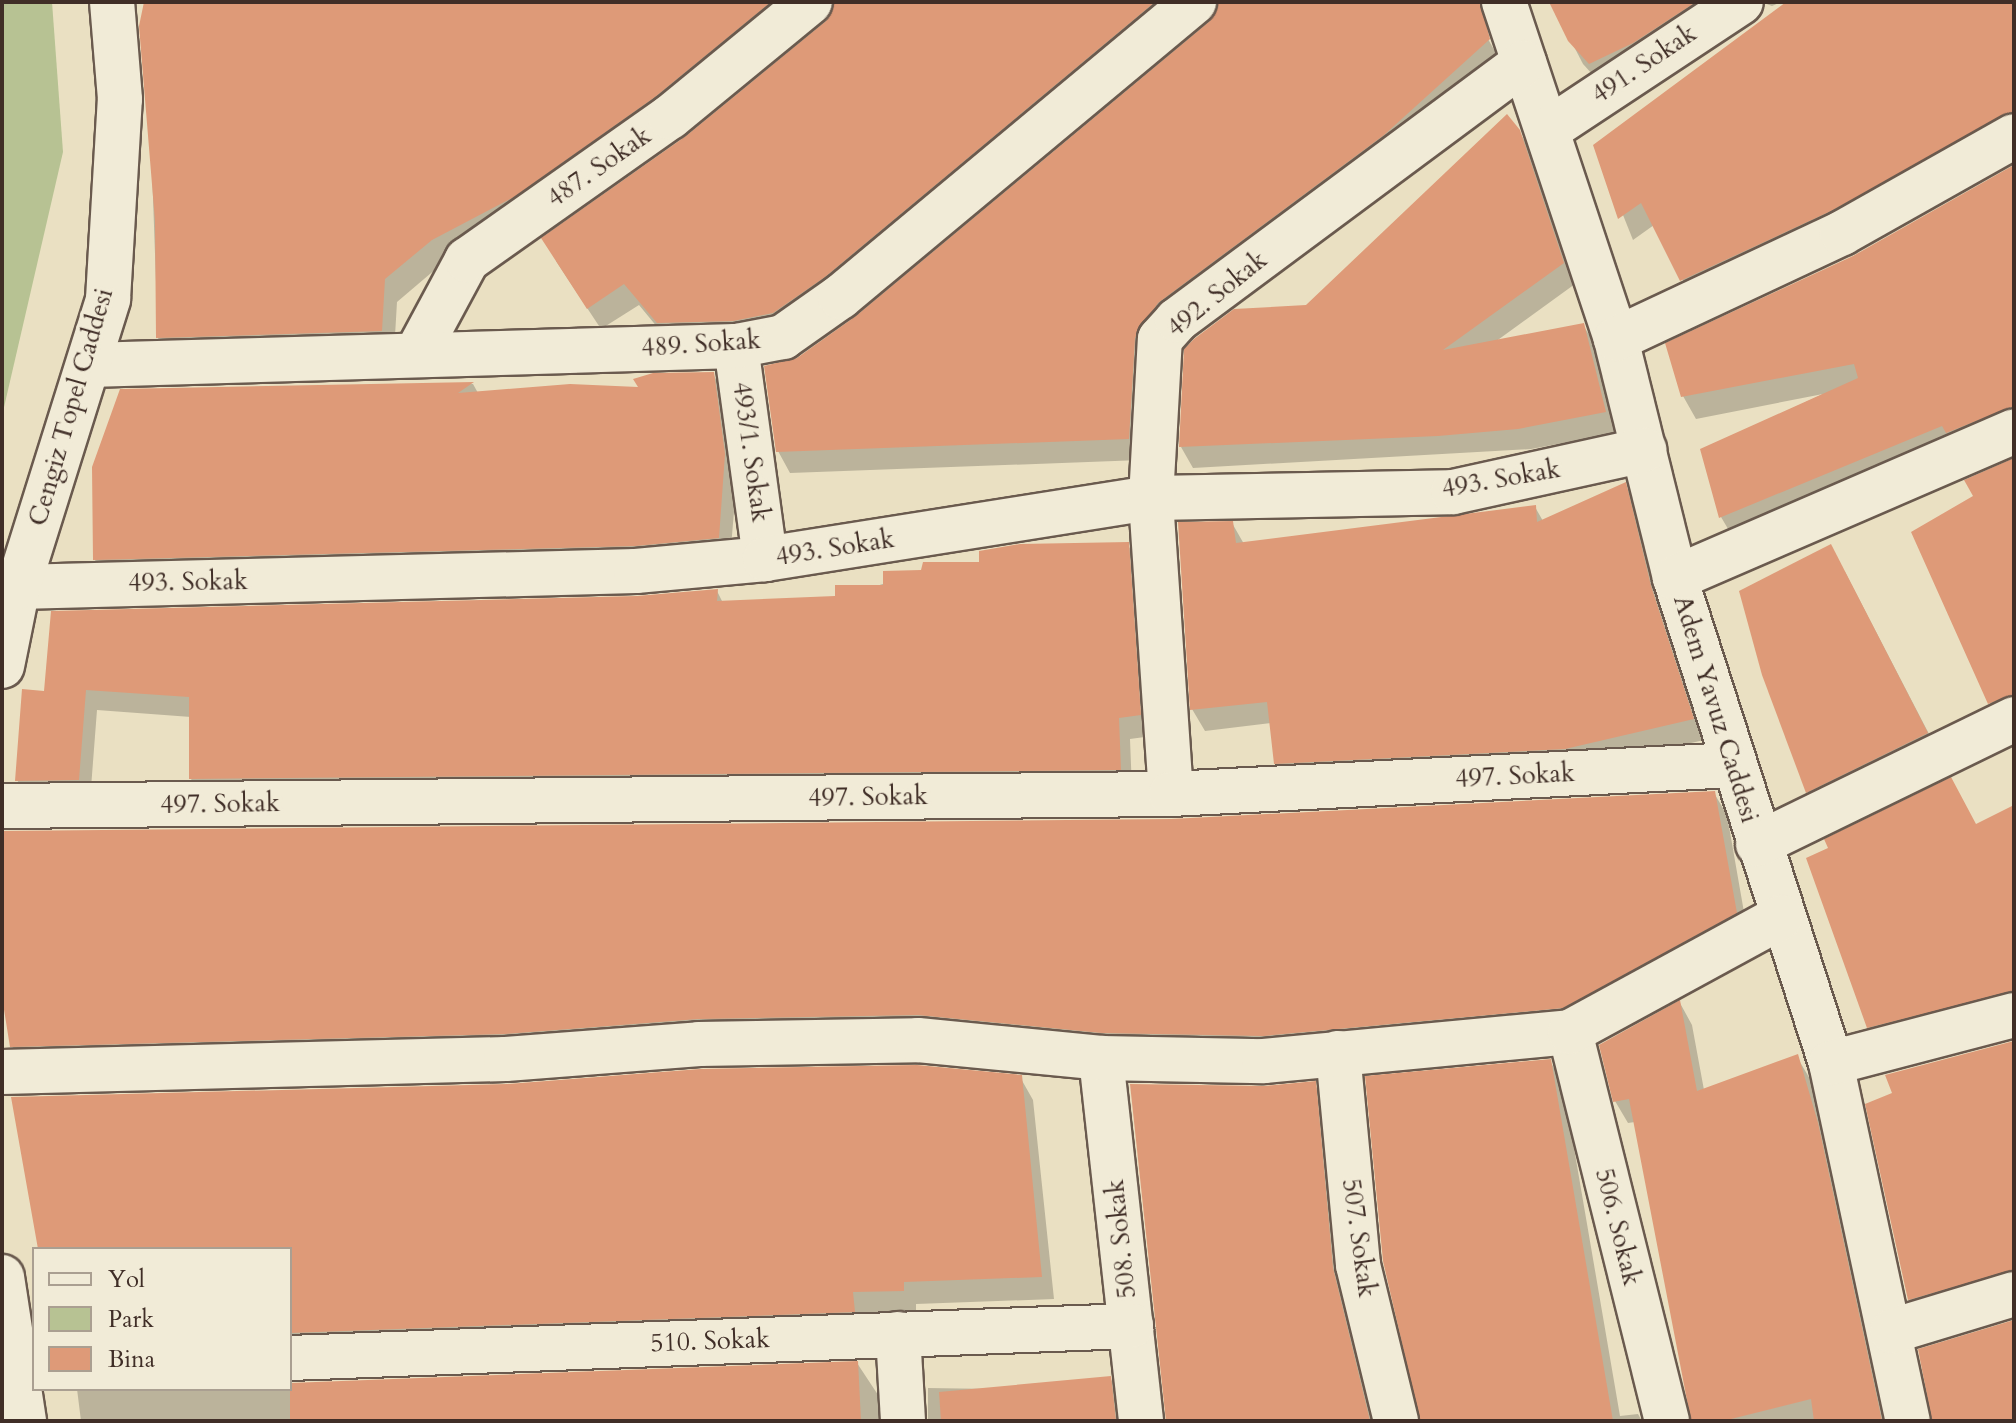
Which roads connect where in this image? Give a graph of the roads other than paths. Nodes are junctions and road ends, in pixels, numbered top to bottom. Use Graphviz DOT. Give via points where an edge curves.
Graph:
graph roads {
  1 [pos="112,2"];
  2 [pos="810,2"];
  3 [pos="1194,2"];
  4 [pos="1504,2"];
  5 [pos="1741,2"];
  6 [pos="1698,13"];
  7 [pos="1524,62"];
  8 [pos="1549,129"];
  9 [pos="2014,136"];
  10 [pos="1616,339"];
  11 [pos="736,346"];
  12 [pos="417,353"];
  13 [pos="89,365"];
  14 [pos="2014,431"];
  15 [pos="1644,450"];
  16 [pos="1151,498"];
  17 [pos="765,559"];
  18 [pos="1675,578"];
  19 [pos="18,587"];
  20 [pos="2,666"];
  21 [pos="2014,719"];
  22 [pos="1733,765"];
  23 [pos="1171,794"];
  24 [pos="2,806"];
  25 [pos="1758,844"];
  26 [pos="1781,917"];
  27 [pos="2014,1015"];
  28 [pos="1570,1032"];
  29 [pos="1338,1053"];
  30 [pos="1101,1058"];
  31 [pos="1831,1063"];
  32 [pos="2,1072"];
  33 [pos="2,1277"];
  34 [pos="2014,1294"];
  35 [pos="1131,1326"];
  36 [pos="1892,1331"];
  37 [pos="898,1334"];
  38 [pos="292,1358"];
  39 [pos="25,1369"];
  40 [pos="24,1421"];
  41 [pos="903,1421"];
  42 [pos="1141,1421"];
  43 [pos="1396,1421"];
  44 [pos="1667,1421"];
  45 [pos="1908,1421"];
  1 -- 13 [label="street, Cengiz Topel Caddesi" via="120,99 108,299"];
  2 -- 12 [label="street, 487. Sokak" via="670,117 467,260"];
  3 -- 11 [label="street, 489. Sokak" via="840,297 783,337"];
  4 -- 7 [label="street, Adem Yavuz Caddesi"];
  5 -- 6 [label="street, 491. Sokak"];
  6 -- 8 [label="street, 491. Sokak"];
  7 -- 8 [label="street, Adem Yavuz Caddesi"];
  7 -- 16 [label="street, 492. Sokak" via="1177,320 1160,339"];
  8 -- 10 [label="street, Adem Yavuz Caddesi"];
  9 -- 10 [label="street" via="1842,233"];
  10 -- 15 [label="street, Adem Yavuz Caddesi"];
  11 -- 12 [label="street, 489. Sokak"];
  11 -- 17 [label="street, 493/1. Sokak"];
  12 -- 13 [label="street, 489. Sokak"];
  13 -- 19 [label="street, Cengiz Topel Caddesi"];
  14 -- 18 [label="street"];
  15 -- 16 [label="street, 493. Sokak" via="1453,492"];
  15 -- 18 [label="street, Adem Yavuz Caddesi"];
  16 -- 17 [label="street, 493. Sokak"];
  16 -- 23 [label="street, 492. Sokak"];
  17 -- 19 [label="street, 493. Sokak" via="636,571"];
  18 -- 22 [label="street, Adem Yavuz Caddesi"];
  19 -- 20 [label="street, Cengiz Topel Caddesi"];
  21 -- 25 [label="street"];
  22 -- 23 [label="street, 497. Sokak"];
  22 -- 25 [label="street, Adem Yavuz Caddesi"];
  23 -- 24 [label="street, 497. Sokak"];
  25 -- 26 [label="street, Adem Yavuz Caddesi"];
  26 -- 28 [label="street"];
  26 -- 31 [label="street, Adem Yavuz Caddesi"];
  27 -- 31 [label="street"];
  28 -- 29 [label="street"];
  28 -- 44 [label="street, 506. Sokak"];
  29 -- 30 [label="street" via="1264,1061"];
  29 -- 43 [label="street, 507. Sokak" via="1358,1265"];
  30 -- 32 [label="street" via="918,1040 699,1044 506,1059"];
  30 -- 35 [label="street, 508. Sokak"];
  31 -- 36 [label="street, Adem Yavuz Caddesi"];
  33 -- 39 [label="street"];
  34 -- 36 [label="street"];
  35 -- 37 [label="street, 510. Sokak"];
  35 -- 42 [label="street, 508. Sokak"];
  36 -- 45 [label="street, Adem Yavuz Caddesi"];
  37 -- 38 [label="street, 510. Sokak"];
  37 -- 41 [label="street"];
  39 -- 40 [label="street"];
}
